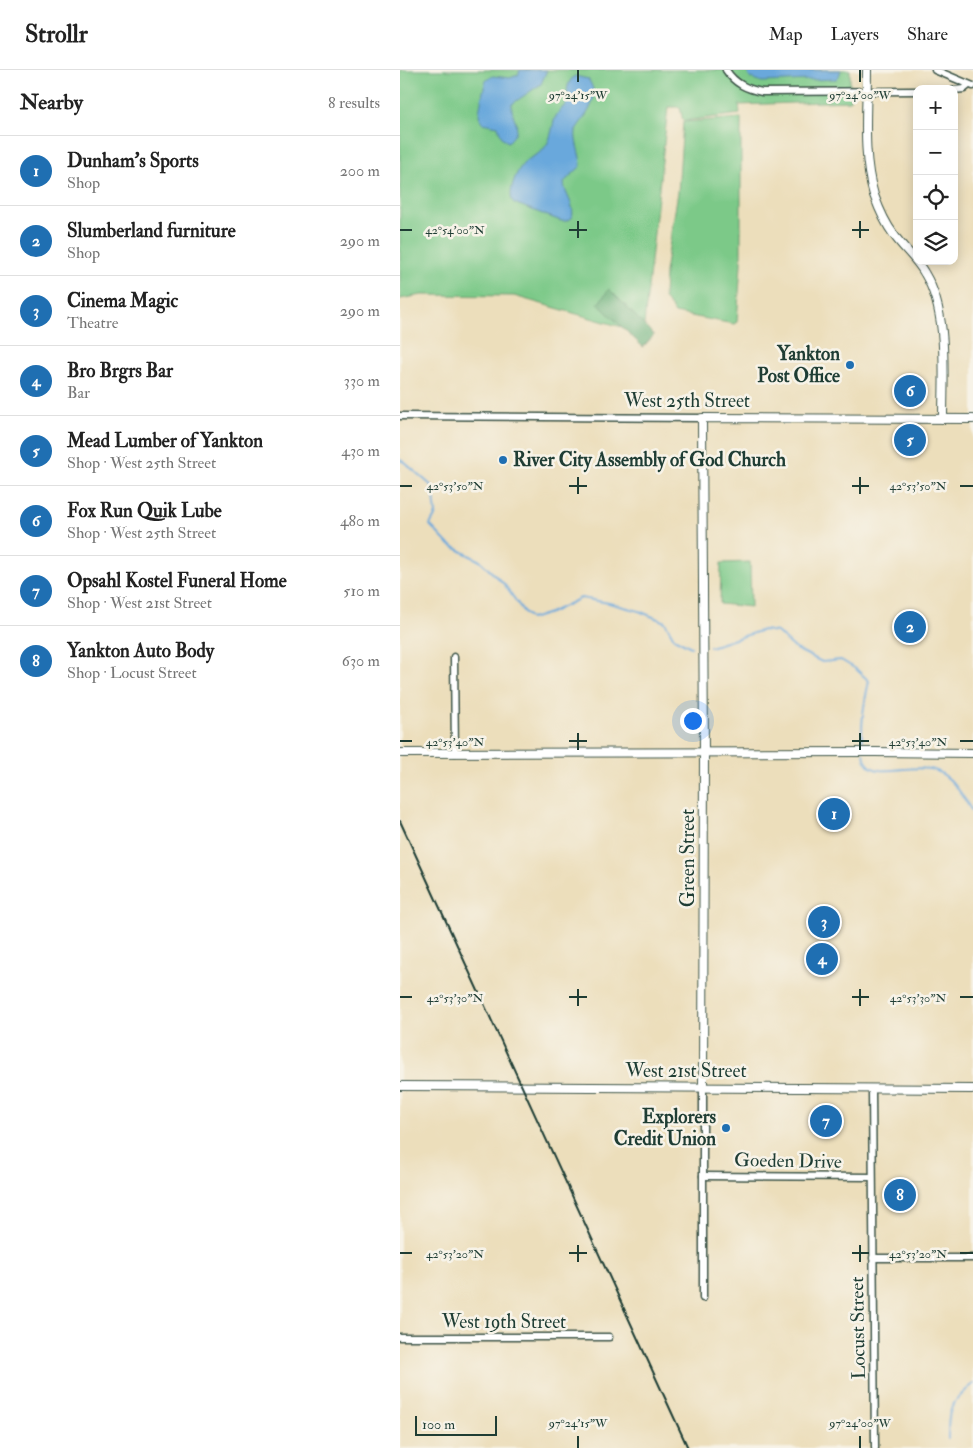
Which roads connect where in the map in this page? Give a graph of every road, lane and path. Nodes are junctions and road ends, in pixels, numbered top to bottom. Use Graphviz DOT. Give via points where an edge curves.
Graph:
graph roads {
  1 [pos="726,70"];
  2 [pos="867,70"];
  3 [pos="936,70"];
  4 [pos="971,86"];
  5 [pos="958,90"];
  6 [pos="867,91"];
  7 [pos="913,91"];
  8 [pos="400,416"];
  9 [pos="702,418"];
  10 [pos="943,419"];
  11 [pos="973,419"];
  12 [pos="454,657"];
  13 [pos="704,752"];
  14 [pos="400,753"];
  15 [pos="456,753"];
  16 [pos="973,753"];
  17 [pos="400,1086"];
  18 [pos="703,1088"];
  19 [pos="872,1088"];
  20 [pos="973,1089"];
  21 [pos="703,1176"];
  22 [pos="872,1177"];
  23 [pos="873,1258"];
  24 [pos="973,1258"];
  25 [pos="703,1298"];
  26 [pos="400,1337"];
  27 [pos="609,1338"];
  28 [pos="875,1448"];
  1 -- 6 [label="street" via="739,84 762,92"];
  2 -- 6 [label="street"];
  3 -- 4 [label="street"];
  4 -- 5 [label="street"];
  6 -- 7 [label="street"];
  6 -- 10 [label="street" via="867,148 874,193 890,230 926,275 937,304 942,344"];
  8 -- 9 [label="street, West 25th Street"];
  9 -- 10 [label="street, West 25th Street"];
  9 -- 13 [label="street, Green Street"];
  10 -- 11 [label="street, West 25th Street"];
  12 -- 15 [label="street"];
  13 -- 15 [label="street"];
  13 -- 16 [label="street"];
  13 -- 18 [label="street, Green Street"];
  14 -- 15 [label="street"];
  17 -- 18 [label="street, West 21st Street"];
  18 -- 19 [label="street, West 21st Street"];
  18 -- 21 [label="street, Green Street"];
  19 -- 20 [label="street, West 21st Street"];
  19 -- 22 [label="street, Locust Street"];
  21 -- 22 [label="street, Goeden Drive"];
  21 -- 25 [label="street, Green Street"];
  22 -- 23 [label="street, Locust Street"];
  23 -- 24 [label="street"];
  23 -- 28 [label="street, Locust Street"];
  26 -- 27 [label="street, West 19th Street"];
}
